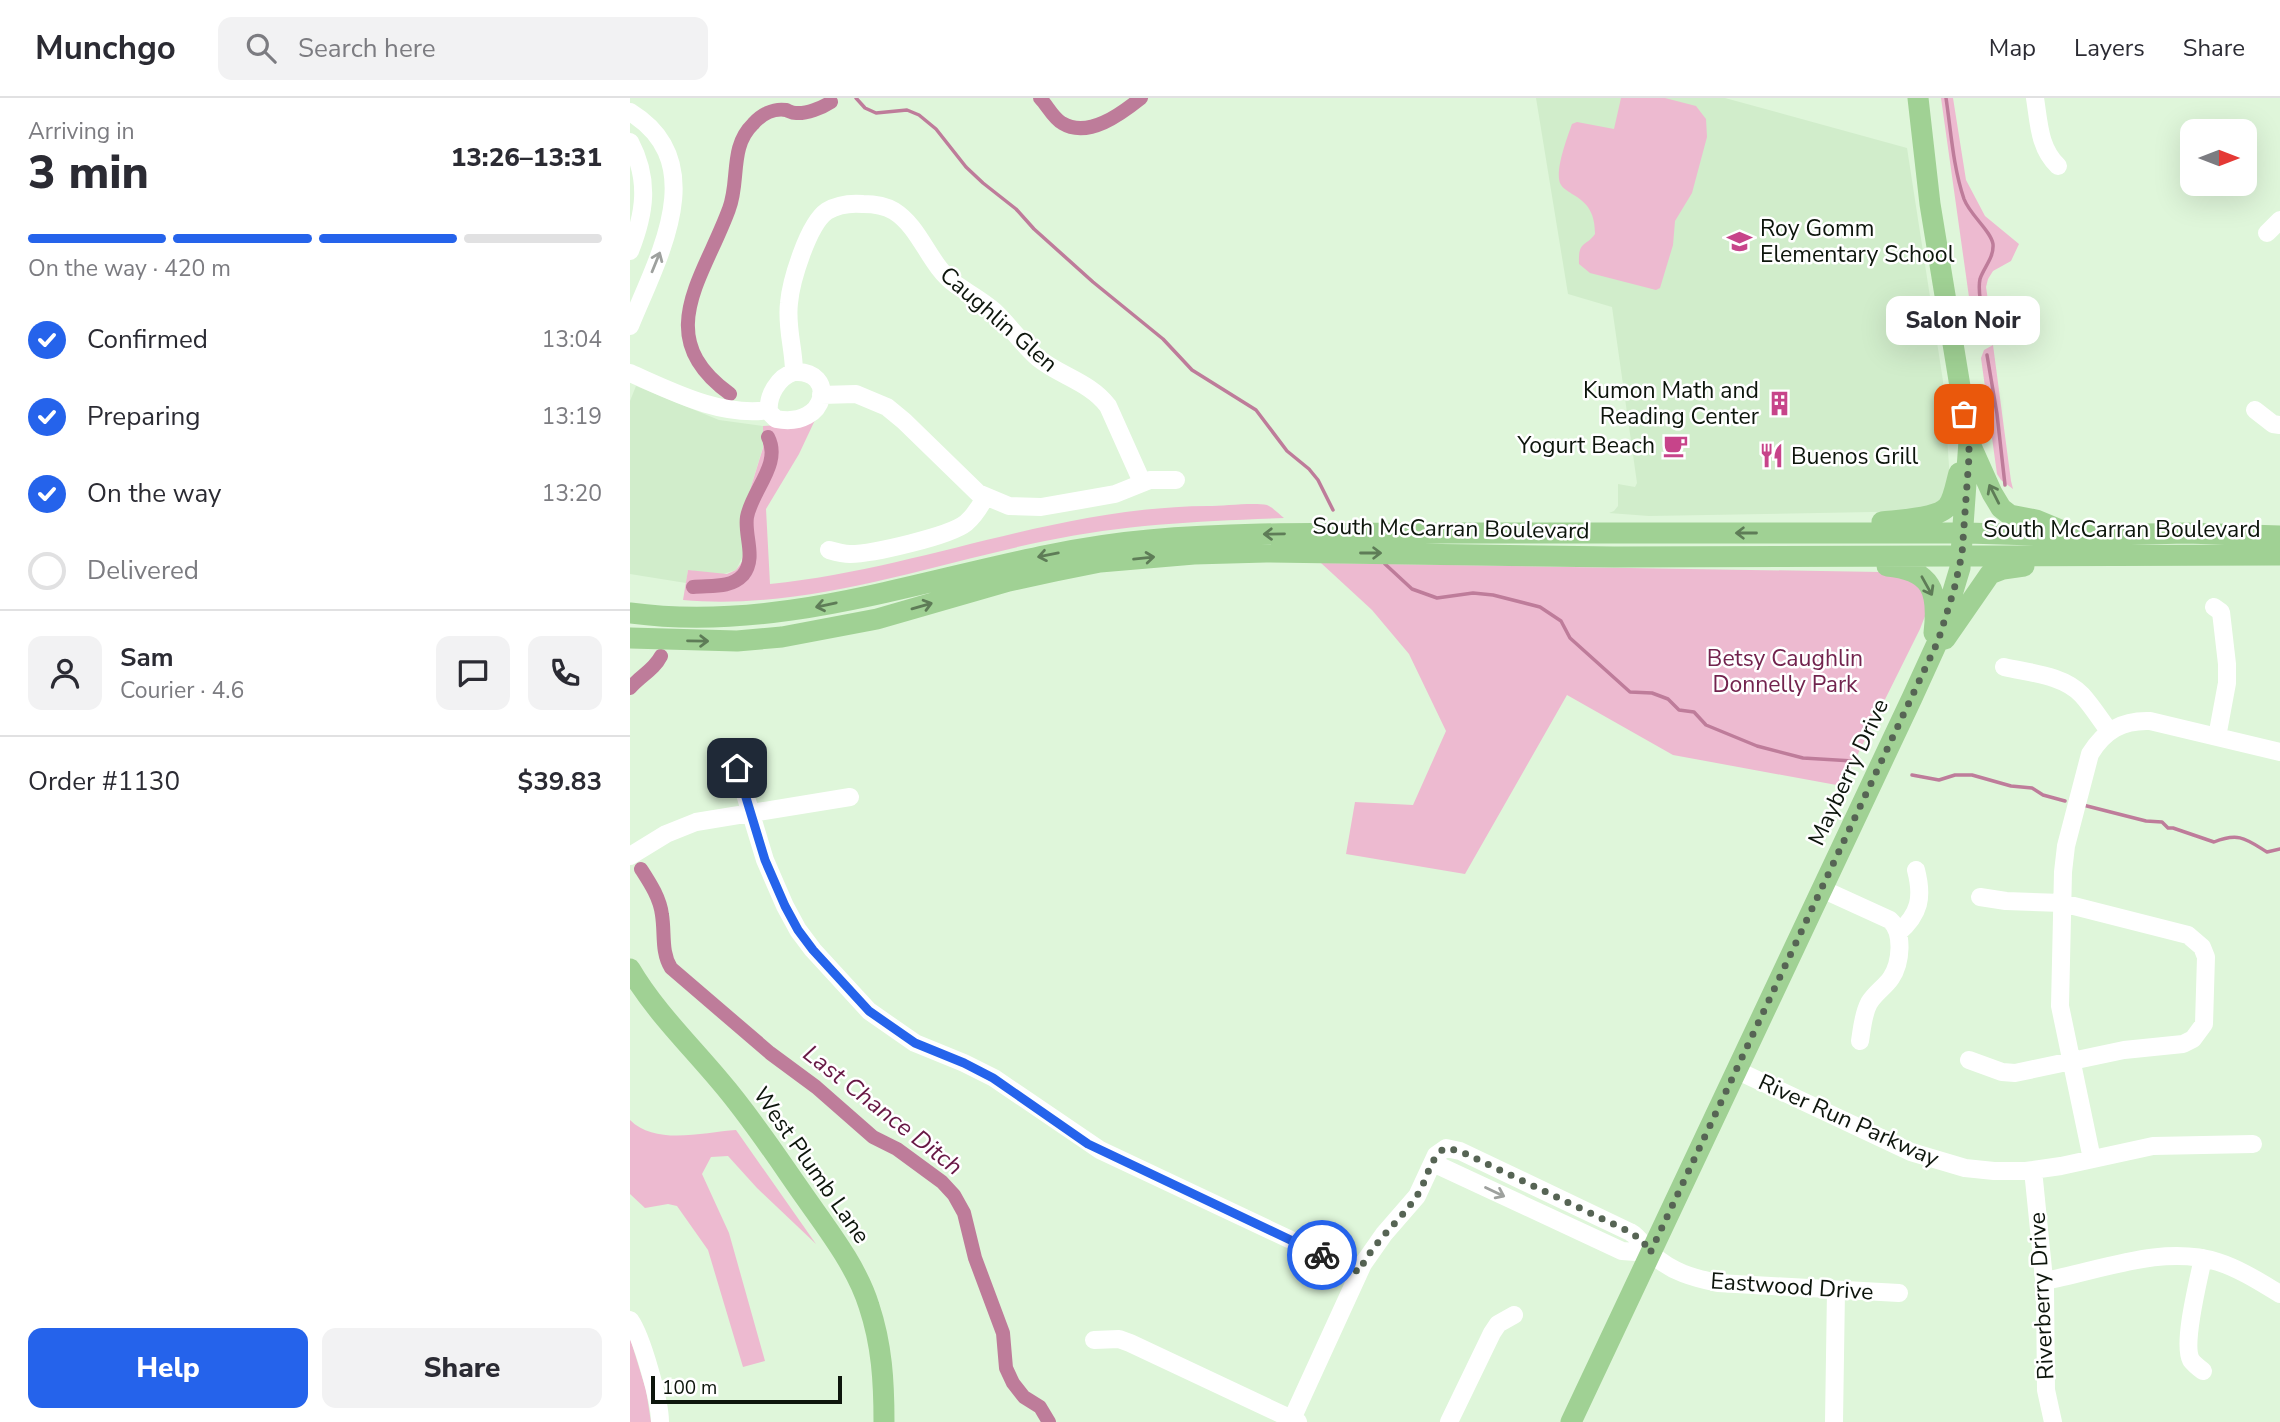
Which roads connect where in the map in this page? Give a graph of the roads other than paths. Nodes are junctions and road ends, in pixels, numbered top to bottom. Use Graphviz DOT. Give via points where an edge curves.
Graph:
graph roads {
  1 [pos="1918,98"];
  2 [pos="2039,99"];
  3 [pos="630,112"];
  4 [pos="630,142"];
  5 [pos="2058,166"];
  6 [pos="2280,220"];
  7 [pos="2267,233"];
  8 [pos="630,251"];
  9 [pos="630,326"];
  10 [pos="794,372"];
  11 [pos="630,373"];
  12 [pos="821,395"];
  13 [pos="769,410"];
  14 [pos="2255,410"];
  15 [pos="2280,425"];
  16 [pos="1969,441"];
  17 [pos="1176,480"];
  18 [pos="1142,482"];
  19 [pos="985,497"];
  20 [pos="1632,533"];
  21 [pos="1793,533"];
  22 [pos="2280,536"];
  23 [pos="1963,544"];
  24 [pos="2070,546"];
  25 [pos="829,550"];
  26 [pos="2280,555"];
  27 [pos="1795,556"];
  28 [pos="1632,557"];
  29 [pos="2214,607"];
  30 [pos="630,613"];
  31 [pos="630,638"];
  32 [pos="1932,654"];
  33 [pos="2004,667"];
  34 [pos="2109,731"];
  35 [pos="2217,737"];
  36 [pos="2280,752"];
  37 [pos="731,758"];
  38 [pos="850,797"];
  39 [pos="751,811"];
  40 [pos="630,856"];
  41 [pos="1916,870"];
  42 [pos="1822,889"];
  43 [pos="1980,897"];
  44 [pos="2062,903"];
  45 [pos="1898,933"];
  46 [pos="630,969"];
  47 [pos="1860,1041"];
  48 [pos="1969,1060"];
  49 [pos="2071,1061"];
  50 [pos="1737,1070"];
  51 [pos="2253,1144"];
  52 [pos="2092,1159"];
  53 [pos="2034,1170"];
  54 [pos="1650,1253"];
  55 [pos="2203,1258"];
  56 [pos="1359,1272"];
  57 [pos="2044,1281"];
  58 [pos="1836,1290"];
  59 [pos="1899,1293"];
  60 [pos="2280,1294"];
  61 [pos="1514,1315"];
  62 [pos="630,1320"];
  63 [pos="1094,1340"];
  64 [pos="2203,1371"];
  65 [pos="1295,1421"];
  66 [pos="660,1422"];
  67 [pos="884,1422"];
  68 [pos="1449,1422"];
  69 [pos="1570,1422"];
  70 [pos="1834,1422"];
  71 [pos="2053,1422"];
  1 -- 16 [label="main road, Mayberry Drive" via="1930,204"];
  2 -- 5 [label="street" via="2041,137"];
  9 -- 3 [label="street, one-way" via="674,207 669,159 654,131"];
  4 -- 8 [label="street" via="643,173 644,199"];
  6 -- 7 [label="street"];
  10 -- 12 [label="street" via="813,375"];
  10 -- 13 [label="street" via="780,380 768,401"];
  10 -- 18 [label="street, Caughlin Glen" via="788,304 816,224 825,213 846,205 886,207 909,225 946,276 992,309 1038,358 1102,398"];
  11 -- 13 [label="street" via="719,408"];
  12 -- 13 [label="street" via="814,413 803,419 776,419"];
  12 -- 19 [label="street" via="856,394 887,407"];
  14 -- 15 [label="street"];
  16 -- 21 [label="main road" via="1949,506 1941,512"];
  16 -- 23 [label="main road, Mayberry Drive"];
  24 -- 16 [label="main road, one-way" via="2057,527 2010,515 2001,508"];
  17 -- 18 [label="street"];
  18 -- 19 [label="street" via="1115,495 1031,508"];
  19 -- 25 [label="street" via="965,524 946,533 864,553"];
  21 -- 20 [label="main road, South McCarran Boulevard, one-way"];
  20 -- 28 [label="main road"];
  20 -- 30 [label="main road, South McCarran Boulevard, one-way" via="1269,534 1147,540 1040,557 809,609 718,617"];
  21 -- 23 [label="main road, South McCarran Boulevard"];
  22 -- 24 [label="main road, South McCarran Boulevard" via="2186,533"];
  23 -- 24 [label="main road, South McCarran Boulevard"];
  23 -- 27 [label="main road, South McCarran Boulevard"];
  23 -- 32 [label="main road, Mayberry Drive" via="1954,590"];
  24 -- 26 [label="main road, South McCarran Boulevard"];
  24 -- 32 [label="main road" via="2042,564 1990,574"];
  27 -- 28 [label="main road, South McCarran Boulevard"];
  27 -- 32 [label="main road, one-way" via="1916,571 1935,601"];
  31 -- 28 [label="main road, South McCarran Boulevard, one-way" via="737,641 782,637 877,618 1009,581 1100,562 1153,557 1244,552"];
  29 -- 35 [label="street" via="2221,612 2227,664"];
  32 -- 42 [label="main road, Mayberry Drive"];
  33 -- 34 [label="street" via="2071,687"];
  34 -- 35 [label="street" via="2121,724 2150,721"];
  34 -- 44 [label="street" via="2097,741 2086,764 2066,846"];
  35 -- 36 [label="street"];
  37 -- 39 [label="street"];
  38 -- 39 [label="street"];
  39 -- 40 [label="street" via="696,822"];
  39 -- 56 [label="street" via="765,860 798,930 834,975 884,1023 915,1043 993,1078 1100,1150"];
  41 -- 45 [label="street" via="1919,902 1911,922"];
  42 -- 45 [label="street" via="1890,920"];
  42 -- 50 [label="main road, Mayberry Drive"];
  43 -- 44 [label="street"];
  44 -- 49 [label="street" via="2060,1006"];
  44 -- 49 [label="street" via="2188,934 2206,957 2204,1024 2193,1039"];
  45 -- 47 [label="street" via="1896,968 1867,1005"];
  46 -- 67 [label="main road, West Plumb Lane" via="663,1016 736,1099 853,1272 868,1303 881,1352"];
  48 -- 49 [label="street" via="2015,1073"];
  49 -- 52 [label="street"];
  50 -- 53 [label="street, River Run Parkway" via="1910,1152 1994,1171"];
  50 -- 54 [label="main road, Mayberry Drive"];
  51 -- 52 [label="street, River Run Parkway" via="2153,1146"];
  52 -- 53 [label="street, River Run Parkway"];
  53 -- 57 [label="street, Riverberry Drive"];
  54 -- 56 [label="street, Eastwood Drive" via="1630,1232 1452,1148 1441,1150 1417,1196 1371,1250"];
  54 -- 58 [label="street, Eastwood Drive" via="1674,1271 1718,1283"];
  54 -- 69 [label="main road, Mayberry Drive"];
  55 -- 57 [label="street" via="2161,1256"];
  55 -- 60 [label="street" via="2237,1269"];
  55 -- 64 [label="street" via="2188,1352"];
  56 -- 65 [label="street"];
  57 -- 71 [label="street, Riverberry Drive" via="2046,1390"];
  58 -- 59 [label="street, Eastwood Drive"];
  58 -- 70 [label="street"];
  61 -- 68 [label="street" via="1492,1333"];
  62 -- 66 [label="street" via="638,1333"];
  63 -- 65 [label="street" via="1130,1343"];
}
